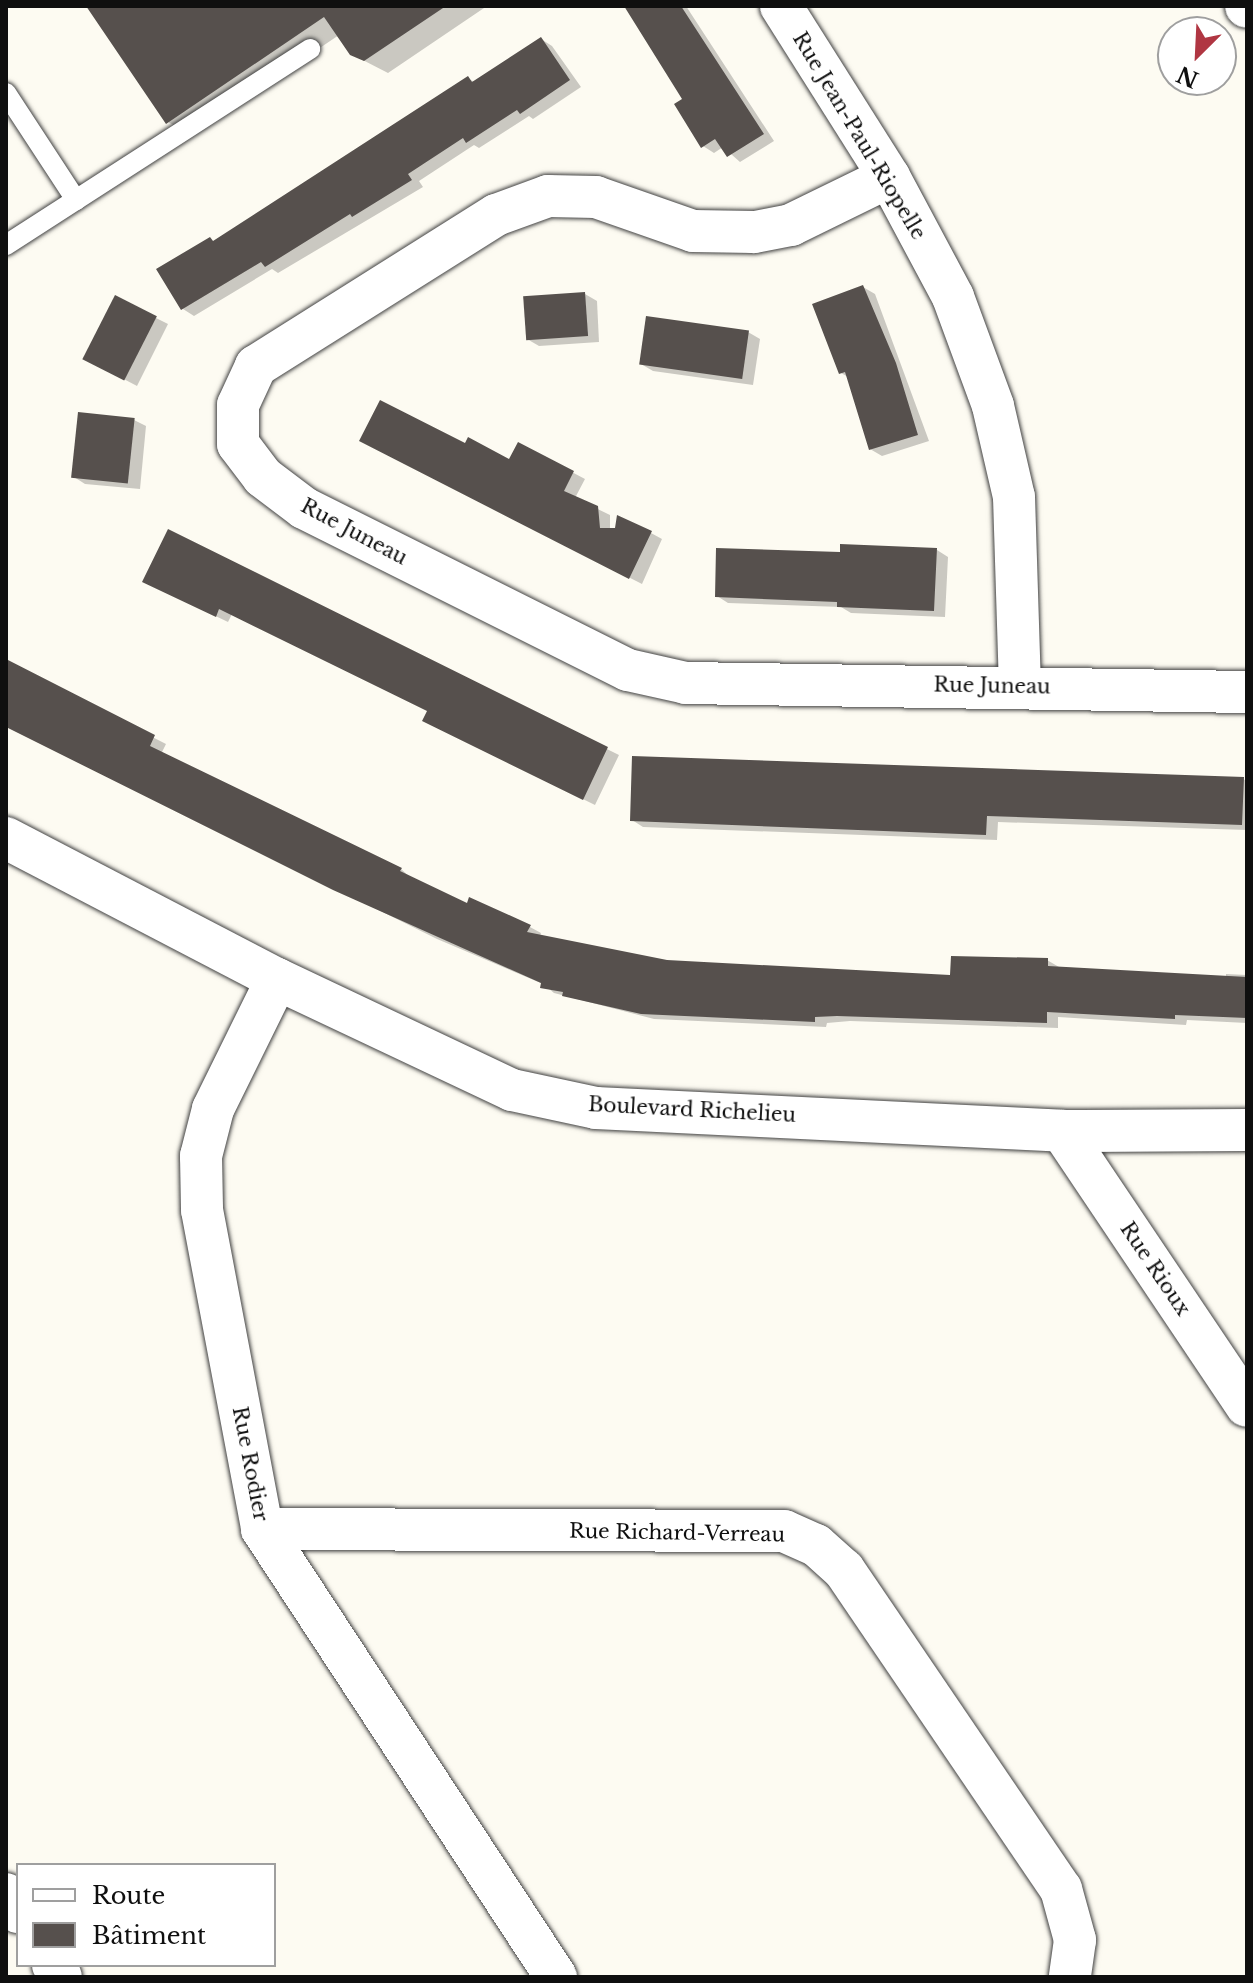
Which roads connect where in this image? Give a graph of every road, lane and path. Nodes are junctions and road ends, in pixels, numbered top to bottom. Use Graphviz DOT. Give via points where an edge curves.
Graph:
graph roads {
  1 [pos="781,6"];
  2 [pos="310,49"];
  3 [pos="6,93"];
  4 [pos="889,177"];
  5 [pos="76,200"];
  6 [pos="6,245"];
  7 [pos="1020,686"];
  8 [pos="1247,692"];
  9 [pos="6,838"];
  10 [pos="277,979"];
  11 [pos="1247,1130"];
  12 [pos="1062,1131"];
  13 [pos="1247,1406"];
  14 [pos="262,1529"];
  15 [pos="556,1977"];
  16 [pos="1070,1977"];
  1 -- 4 [label="street, Rue Jean-Paul-Riopelle"];
  2 -- 5 [label="lane"];
  3 -- 5 [label="lane"];
  4 -- 7 [label="street, Rue Jean-Paul-Riopelle" via="953,297 993,406 1014,497"];
  4 -- 7 [label="street, Rue Juneau" via="791,225 754,232 693,231 596,197 548,196 496,215 256,366 238,405 238,444 263,477 304,508 628,670 686,683"];
  5 -- 6 [label="lane"];
  7 -- 8 [label="street, Rue Juneau"];
  9 -- 10 [label="street, Boulevard Richelieu"];
  10 -- 12 [label="street, Boulevard Richelieu" via="512,1090 596,1108"];
  10 -- 14 [label="street, Rue Rodier" via="213,1109 201,1156 202,1210"];
  11 -- 12 [label="street, Boulevard Richelieu"];
  12 -- 13 [label="street, Rue Rioux"];
  14 -- 15 [label="street, Rue Rodier"];
  14 -- 16 [label="street, Rue Richard-Verreau" via="784,1531 816,1545 844,1570 1061,1889 1075,1940"];
}
